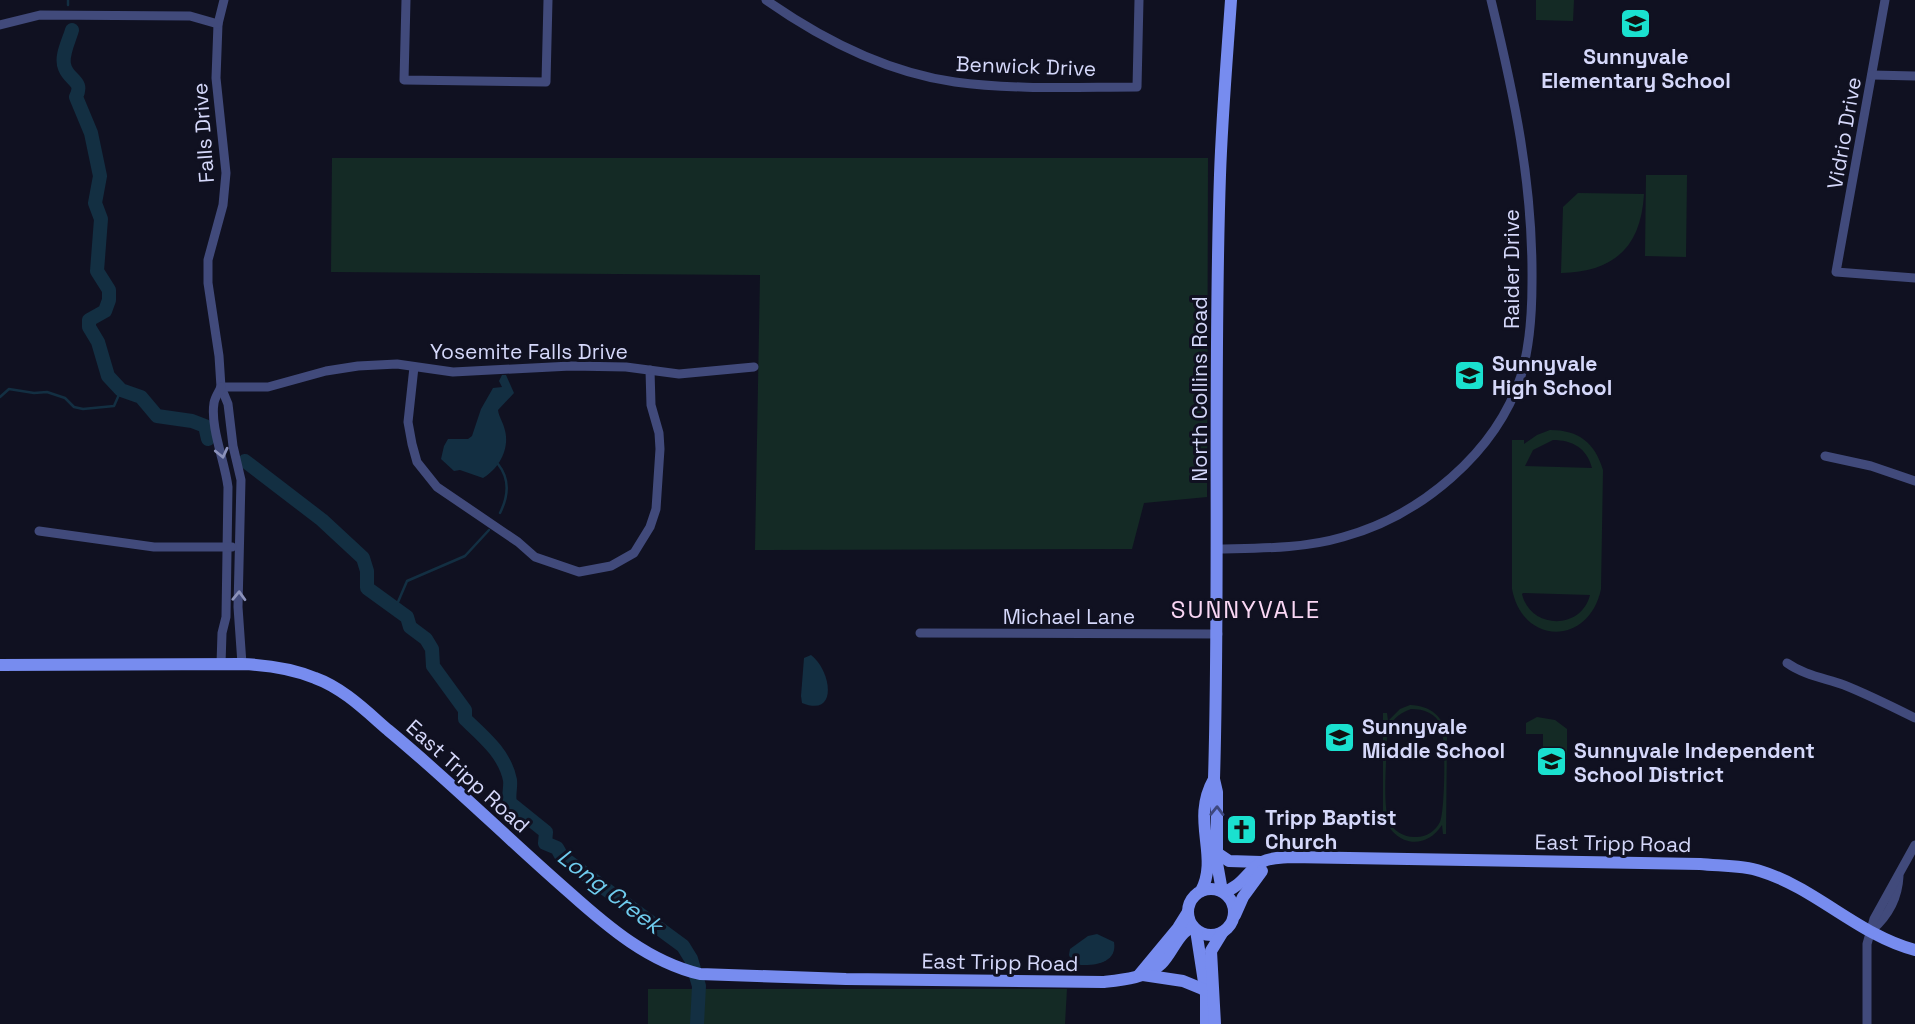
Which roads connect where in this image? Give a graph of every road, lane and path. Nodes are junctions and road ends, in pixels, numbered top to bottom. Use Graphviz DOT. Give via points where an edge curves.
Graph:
graph roads {
  1 [pos="224,0"];
  2 [pos="406,0"];
  3 [pos="548,0"];
  4 [pos="765,0"];
  5 [pos="1139,0"];
  6 [pos="1231,0"];
  7 [pos="1490,0"];
  8 [pos="1885,0"];
  9 [pos="218,24"];
  10 [pos="0,25"];
  11 [pos="1872,75"];
  12 [pos="1915,76"];
  13 [pos="1915,278"];
  14 [pos="414,367"];
  15 [pos="754,367"];
  16 [pos="650,370"];
  17 [pos="221,387"];
  18 [pos="1825,456"];
  19 [pos="1915,481"];
  20 [pos="39,531"];
  21 [pos="228,547"];
  22 [pos="240,547"];
  23 [pos="1217,549"];
  24 [pos="920,633"];
  25 [pos="1218,634"];
  26 [pos="1787,663"];
  27 [pos="221,664"];
  28 [pos="242,664"];
  29 [pos="0,665"];
  30 [pos="1915,718"];
  31 [pos="1214,779"];
  32 [pos="1915,845"];
  33 [pos="1217,853"];
  34 [pos="1290,857"];
  35 [pos="1261,862"];
  36 [pos="1201,891"];
  37 [pos="1223,892"];
  38 [pos="1188,912"];
  39 [pos="1234,916"];
  40 [pos="1194,928"];
  41 [pos="1870,931"];
  42 [pos="1222,933"];
  43 [pos="1915,950"];
  44 [pos="1139,975"];
  45 [pos="1205,990"];
  46 [pos="1206,1024"];
  47 [pos="1215,1024"];
  48 [pos="1867,1024"];
  1 -- 9 [label="street, Falls Drive"];
  2 -- 3 [label="street" via="404,80 546,82"];
  4 -- 5 [label="street, Benwick Drive" via="802,25 873,61 953,82 1007,87 1137,87"];
  6 -- 23 [label="street, North Collins Road" via="1220,185"];
  7 -- 23 [label="street, Raider Drive" via="1522,138 1530,214 1531,323 1521,376 1511,397 1479,449 1455,475 1403,512 1345,537 1315,544"];
  8 -- 11 [label="street, Vidrio Drive"];
  9 -- 10 [label="street" via="190,16 40,15"];
  9 -- 17 [label="street, Falls Drive" via="216,78 226,173 223,205 208,260 208,283"];
  11 -- 12 [label="street"];
  11 -- 13 [label="street, Vidrio Drive" via="1836,272"];
  14 -- 16 [label="street, Yosemite Falls Drive" via="453,372 570,366"];
  14 -- 16 [label="street" via="408,422 412,444 417,462 437,487 535,557 579,572 611,566 634,553 650,527 656,509 660,449"];
  14 -- 17 [label="street, Yosemite Falls Drive" via="358,366 268,387"];
  15 -- 16 [label="street, Yosemite Falls Drive" via="679,374"];
  17 -- 21 [label="street, Falls Drive, one-way" via="214,402 226,468"];
  17 -- 22 [label="street, Falls Drive" via="241,480"];
  18 -- 19 [label="street"];
  20 -- 21 [label="street" via="154,547"];
  21 -- 22 [label="street"];
  21 -- 27 [label="street, Falls Drive"];
  28 -- 22 [label="street, Falls Drive, one-way"];
  23 -- 25 [label="street, North Collins Road"];
  24 -- 25 [label="street, Michael Lane"];
  25 -- 31 [label="street, North Collins Road"];
  26 -- 30 [label="street"];
  27 -- 28 [label="street, East Tripp Road"];
  27 -- 29 [label="street, East Tripp Road"];
  28 -- 44 [label="street, East Tripp Road" via="275,666 316,678 347,696 598,918 651,955 677,967 706,975 880,980 1103,982"];
  33 -- 31 [label="street, North Collins Road, one-way"];
  31 -- 36 [label="street, North Collins Road" via="1205,799 1208,867"];
  32 -- 41 [label="street" via="1899,876 1898,891"];
  33 -- 35 [label="street, East Tripp Road" via="1229,861"];
  33 -- 37 [label="street, North Collins Road"];
  34 -- 35 [label="street, East Tripp Road"];
  34 -- 39 [label="street, East Tripp Road" via="1256,877"];
  34 -- 41 [label="street, East Tripp Road" via="1740,867 1759,870 1805,891"];
  35 -- 37 [label="street"];
  36 -- 37 [label="street"];
  36 -- 38 [label="street" via="1191,900"];
  37 -- 39 [label="street" via="1232,902"];
  38 -- 40 [label="street"];
  38 -- 44 [label="street"];
  39 -- 42 [label="street"];
  40 -- 42 [label="street" via="1208,935"];
  40 -- 44 [label="street, East Tripp Road" via="1182,934 1156,969"];
  40 -- 45 [label="street"];
  41 -- 43 [label="street, East Tripp Road"];
  41 -- 48 [label="street"];
  42 -- 47 [label="street" via="1211,951"];
  44 -- 45 [label="street" via="1182,981"];
  45 -- 46 [label="street"];
}
